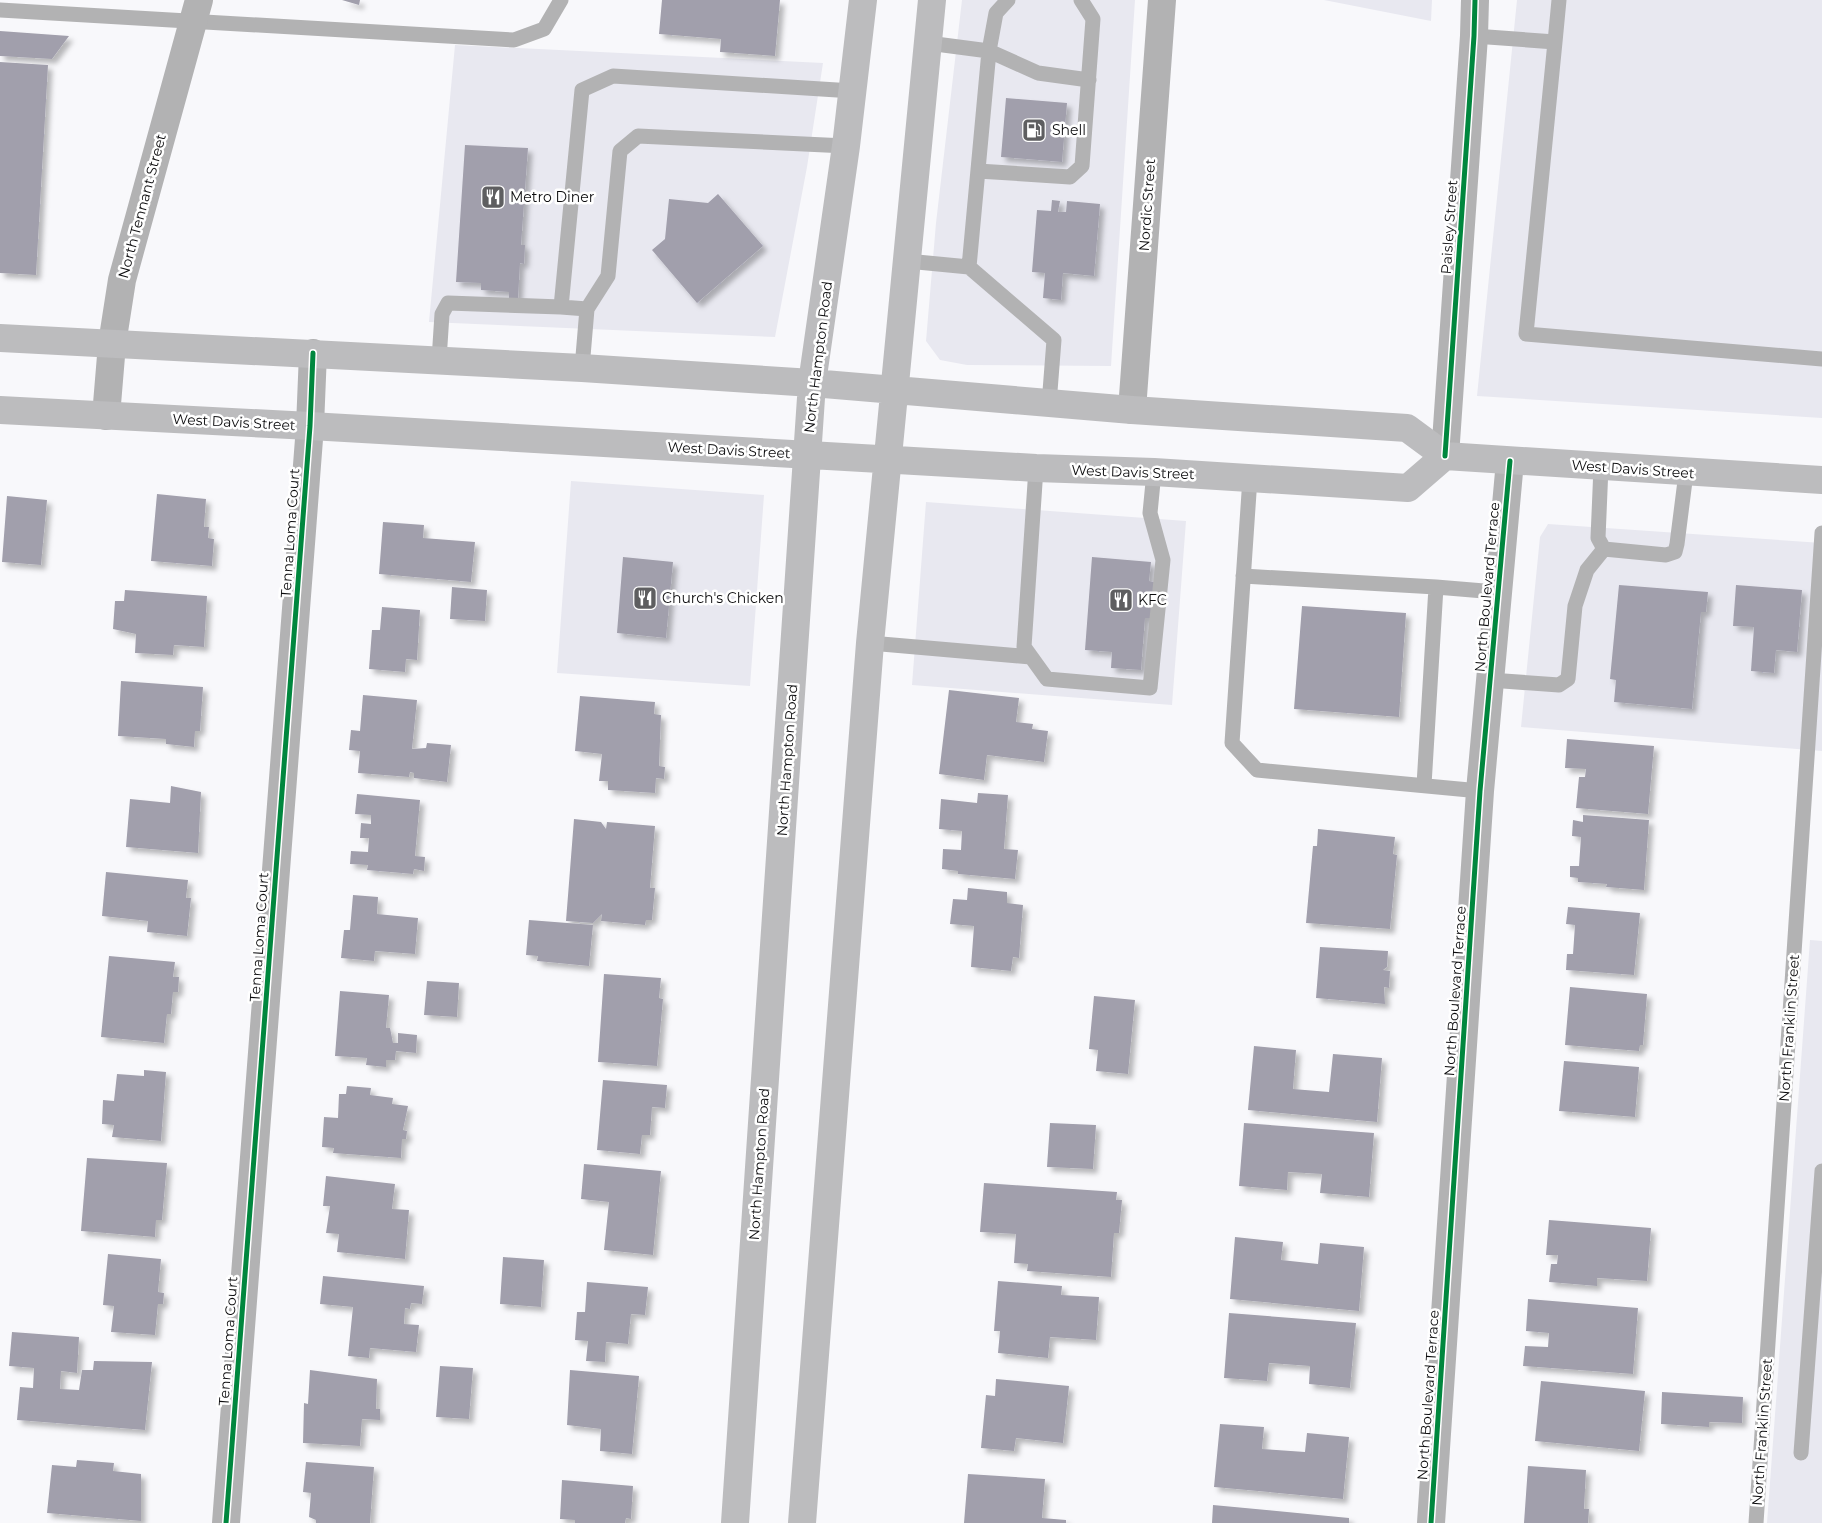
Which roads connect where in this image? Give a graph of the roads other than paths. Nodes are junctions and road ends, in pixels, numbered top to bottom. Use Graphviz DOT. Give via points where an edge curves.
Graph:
graph roads {
  1 [pos="561,0"];
  2 [pos="863,0"];
  3 [pos="932,0"];
  4 [pos="1008,0"];
  5 [pos="1081,0"];
  6 [pos="1162,0"];
  7 [pos="1474,0"];
  8 [pos="1559,0"];
  9 [pos="0,10"];
  10 [pos="195,11"];
  11 [pos="1474,36"];
  12 [pos="1555,42"];
  13 [pos="928,44"];
  14 [pos="989,51"];
  15 [pos="1089,80"];
  16 [pos="852,91"];
  17 [pos="846,146"];
  18 [pos="978,171"];
  19 [pos="907,261"];
  20 [pos="969,267"];
  21 [pos="561,307"];
  22 [pos="587,309"];
  23 [pos="0,338"];
  24 [pos="112,344"];
  25 [pos="313,353"];
  26 [pos="440,360"];
  27 [pos="1822,360"];
  28 [pos="582,368"];
  29 [pos="812,383"];
  30 [pos="894,390"];
  31 [pos="1050,404"];
  32 [pos="0,410"];
  33 [pos="1132,410"];
  34 [pos="106,416"];
  35 [pos="310,426"];
  36 [pos="807,455"];
  37 [pos="1445,456"];
  38 [pos="887,459"];
  39 [pos="1510,461"];
  40 [pos="1601,467"];
  41 [pos="1036,468"];
  42 [pos="1154,472"];
  43 [pos="1686,472"];
  44 [pos="1250,478"];
  45 [pos="1822,480"];
  46 [pos="1822,533"];
  47 [pos="1604,549"];
  48 [pos="1243,576"];
  49 [pos="1436,587"];
  50 [pos="1496,592"];
  51 [pos="870,644"];
  52 [pos="1031,657"];
  53 [pos="1490,680"];
  54 [pos="1424,785"];
  55 [pos="1480,791"];
  56 [pos="1822,1171"];
  57 [pos="1801,1453"];
  58 [pos="226,1523"];
  59 [pos="734,1523"];
  60 [pos="802,1523"];
  61 [pos="1431,1523"];
  62 [pos="1756,1523"];
  1 -- 10 [label="lane" via="544,29 514,40"];
  2 -- 16 [label="main road, North Hampton Road"];
  3 -- 13 [label="main road"];
  4 -- 14 [label="lane" via="996,13"];
  5 -- 15 [label="lane" via="1093,19"];
  6 -- 33 [label="street, Nordic Street"];
  7 -- 11 [label="street, Paisley Street"];
  8 -- 12 [label="lane"];
  9 -- 10 [label="lane"];
  10 -- 24 [label="street, North Tennant Street" via="122,280"];
  11 -- 12 [label="lane"];
  11 -- 37 [label="street, Paisley Street"];
  12 -- 27 [label="lane" via="1526,334"];
  13 -- 14 [label="lane"];
  13 -- 19 [label="main road"];
  14 -- 15 [label="lane" via="1038,73"];
  14 -- 18 [label="lane"];
  15 -- 18 [label="lane" via="1082,166 1070,177"];
  16 -- 17 [label="main road, North Hampton Road"];
  16 -- 21 [label="lane" via="613,76 582,90"];
  17 -- 22 [label="lane" via="638,136 620,151 608,276"];
  17 -- 29 [label="main road, North Hampton Road"];
  18 -- 20 [label="lane"];
  19 -- 20 [label="lane"];
  19 -- 30 [label="main road"];
  20 -- 31 [label="lane" via="1054,340"];
  21 -- 22 [label="lane"];
  21 -- 26 [label="lane" via="448,303 442,314"];
  22 -- 28 [label="lane"];
  23 -- 24 [label="main road"];
  24 -- 25 [label="main road"];
  24 -- 34 [label="street, North Tennant Street"];
  25 -- 26 [label="main road"];
  25 -- 35 [label="street, Tenna Loma Court"];
  26 -- 28 [label="main road"];
  28 -- 29 [label="main road"];
  29 -- 30 [label="main road"];
  29 -- 36 [label="main road, North Hampton Road"];
  30 -- 31 [label="main road"];
  30 -- 38 [label="main road"];
  31 -- 33 [label="main road"];
  32 -- 34 [label="main road, West Davis Street"];
  33 -- 37 [label="main road" via="1407,428"];
  34 -- 35 [label="main road, West Davis Street"];
  35 -- 36 [label="main road, West Davis Street"];
  35 -- 58 [label="street, Tenna Loma Court"];
  36 -- 38 [label="main road, West Davis Street"];
  36 -- 59 [label="main road, North Hampton Road"];
  37 -- 39 [label="main road, West Davis Street"];
  37 -- 44 [label="main road, West Davis Street" via="1408,488"];
  38 -- 41 [label="main road, West Davis Street"];
  38 -- 51 [label="main road"];
  39 -- 40 [label="main road, West Davis Street"];
  39 -- 50 [label="street, North Boulevard Terrace"];
  40 -- 43 [label="main road, West Davis Street"];
  40 -- 47 [label="lane" via="1598,538"];
  41 -- 42 [label="main road, West Davis Street"];
  41 -- 52 [label="lane" via="1024,647"];
  42 -- 44 [label="main road, West Davis Street"];
  42 -- 52 [label="lane" via="1150,513 1163,560 1150,688 1047,679"];
  43 -- 45 [label="main road, West Davis Street"];
  43 -- 47 [label="lane" via="1675,552 1666,555"];
  44 -- 48 [label="lane"];
  46 -- 62 [label="lane, North Franklin Street"];
  47 -- 53 [label="lane" via="1587,570 1575,606 1568,680 1560,685"];
  48 -- 49 [label="lane"];
  48 -- 54 [label="lane" via="1232,743 1257,770"];
  49 -- 50 [label="lane"];
  49 -- 54 [label="lane"];
  50 -- 53 [label="street, North Boulevard Terrace"];
  51 -- 52 [label="lane"];
  51 -- 60 [label="main road"];
  53 -- 55 [label="street, North Boulevard Terrace"];
  54 -- 55 [label="lane"];
  55 -- 61 [label="street, North Boulevard Terrace"];
  56 -- 57 [label="lane"];
}
